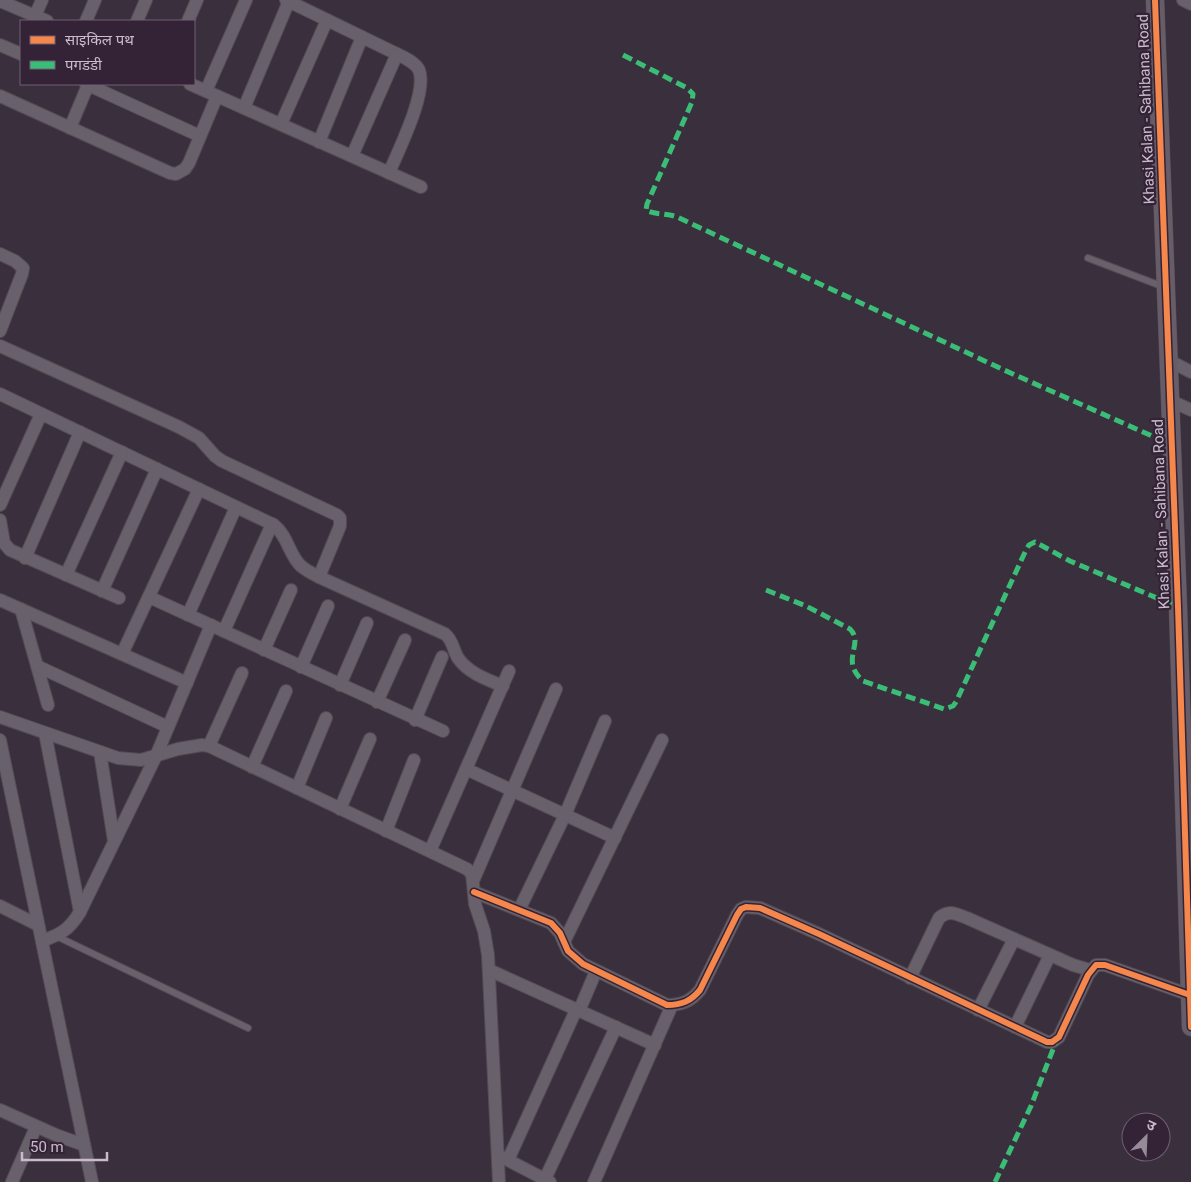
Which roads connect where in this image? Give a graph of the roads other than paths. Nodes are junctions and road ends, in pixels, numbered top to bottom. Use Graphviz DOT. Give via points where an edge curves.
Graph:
graph roads {
  1 [pos="42,0"];
  2 [pos="95,0"];
  3 [pos="146,0"];
  4 [pos="197,0"];
  5 [pos="246,0"];
  6 [pos="1154,0"];
  7 [pos="1183,0"];
  8 [pos="0,1"];
  9 [pos="288,1"];
  10 [pos="1191,4"];
  11 [pos="41,19"];
  12 [pos="86,20"];
  13 [pos="137,20"];
  14 [pos="188,20"];
  15 [pos="327,20"];
  16 [pos="362,36"];
  17 [pos="0,44"];
  18 [pos="20,54"];
  19 [pos="397,54"];
  20 [pos="87,85"];
  21 [pos="89,85"];
  22 [pos="192,85"];
  23 [pos="212,93"];
  24 [pos="0,96"];
  25 [pos="244,108"];
  26 [pos="281,124"];
  27 [pos="70,128"];
  28 [pos="200,136"];
  29 [pos="319,142"];
  30 [pos="352,156"];
  31 [pos="388,173"];
  32 [pos="421,187"];
  33 [pos="0,254"];
  34 [pos="1088,258"];
  35 [pos="1166,288"];
  36 [pos="0,331"];
  37 [pos="0,346"];
  38 [pos="1168,360"];
  39 [pos="1191,372"];
  40 [pos="0,394"];
  41 [pos="1169,400"];
  42 [pos="1191,410"];
  43 [pos="41,414"];
  44 [pos="80,432"];
  45 [pos="122,452"];
  46 [pos="157,468"];
  47 [pos="199,489"];
  48 [pos="0,504"];
  49 [pos="236,507"];
  50 [pos="0,520"];
  51 [pos="272,524"];
  52 [pos="25,558"];
  53 [pos="66,575"];
  54 [pos="320,577"];
  55 [pos="102,590"];
  56 [pos="291,590"];
  57 [pos="149,597"];
  58 [pos="119,598"];
  59 [pos="0,600"];
  60 [pos="328,606"];
  61 [pos="20,609"];
  62 [pos="188,615"];
  63 [pos="1184,620"];
  64 [pos="367,624"];
  65 [pos="211,625"];
  66 [pos="224,631"];
  67 [pos="406,640"];
  68 [pos="264,650"];
  69 [pos="122,654"];
  70 [pos="442,658"];
  71 [pos="37,666"];
  72 [pos="301,667"];
  73 [pos="509,671"];
  74 [pos="242,673"];
  75 [pos="187,683"];
  76 [pos="340,685"];
  77 [pos="503,686"];
  78 [pos="556,689"];
  79 [pos="286,691"];
  80 [pos="376,702"];
  81 [pos="48,705"];
  82 [pos="0,717"];
  83 [pos="326,718"];
  84 [pos="416,720"];
  85 [pos="605,721"];
  86 [pos="168,727"];
  87 [pos="444,731"];
  88 [pos="45,733"];
  89 [pos="370,739"];
  90 [pos="0,740"];
  91 [pos="662,740"];
  92 [pos="209,746"];
  93 [pos="100,752"];
  94 [pos="156,756"];
  95 [pos="414,760"];
  96 [pos="252,766"];
  97 [pos="466,770"];
  98 [pos="4,776"];
  99 [pos="297,788"];
  100 [pos="513,792"];
  101 [pos="340,809"];
  102 [pos="564,815"];
  103 [pos="386,831"];
  104 [pos="615,838"];
  105 [pos="114,841"];
  106 [pos="430,851"];
  107 [pos="1188,874"];
  108 [pos="473,887"];
  109 [pos="0,906"];
  110 [pos="519,910"];
  111 [pos="80,912"];
  112 [pos="38,925"];
  113 [pos="56,936"];
  114 [pos="1014,939"];
  115 [pos="42,941"];
  116 [pos="564,942"];
  117 [pos="1050,955"];
  118 [pos="489,970"];
  119 [pos="1090,970"];
  120 [pos="596,971"];
  121 [pos="910,978"];
  122 [pos="1190,995"];
  123 [pos="672,1005"];
  124 [pos="578,1010"];
  125 [pos="978,1010"];
  126 [pos="1015,1027"];
  127 [pos="1191,1027"];
  128 [pos="248,1028"];
  129 [pos="616,1028"];
  130 [pos="655,1045"];
  131 [pos="0,1110"];
  132 [pos="36,1126"];
  133 [pos="84,1145"];
  134 [pos="503,1157"];
  135 [pos="548,1181"];
  136 [pos="12,1182"];
  137 [pos="92,1182"];
  138 [pos="499,1182"];
  139 [pos="594,1182"];
  1 -- 11 [label="street"];
  2 -- 12 [label="street"];
  3 -- 13 [label="street"];
  4 -- 14 [label="street"];
  5 -- 23 [label="street"];
  6 -- 35 [label="street, Khasi Kalan - Sahibana Road"];
  7 -- 10 [label="street"];
  8 -- 11 [label="street"];
  9 -- 15 [label="street"];
  9 -- 25 [label="street"];
  15 -- 16 [label="street"];
  15 -- 26 [label="street"];
  16 -- 19 [label="street"];
  16 -- 29 [label="street"];
  17 -- 18 [label="street"];
  19 -- 30 [label="street"];
  19 -- 31 [label="street" via="418,68 420,84 419,96"];
  20 -- 27 [label="street"];
  21 -- 28 [label="street"];
  22 -- 23 [label="street"];
  23 -- 25 [label="street"];
  23 -- 28 [label="street"];
  24 -- 27 [label="street"];
  25 -- 26 [label="street"];
  26 -- 29 [label="street"];
  27 -- 28 [label="street" via="176,174 189,163"];
  29 -- 30 [label="street"];
  30 -- 31 [label="street"];
  31 -- 32 [label="street"];
  33 -- 36 [label="street" via="23,268"];
  34 -- 35 [label="lane"];
  35 -- 38 [label="street, Khasi Kalan - Sahibana Road"];
  37 -- 54 [label="street" via="199,438 222,461 337,515 341,522"];
  38 -- 39 [label="street"];
  38 -- 41 [label="street, Khasi Kalan - Sahibana Road"];
  40 -- 43 [label="street"];
  41 -- 42 [label="street"];
  41 -- 63 [label="street, Khasi Kalan - Sahibana Road"];
  43 -- 44 [label="street"];
  43 -- 48 [label="street"];
  44 -- 45 [label="street"];
  44 -- 52 [label="street"];
  45 -- 46 [label="street"];
  45 -- 53 [label="street"];
  46 -- 47 [label="street"];
  46 -- 55 [label="street"];
  47 -- 49 [label="street"];
  47 -- 57 [label="street"];
  49 -- 51 [label="street"];
  49 -- 62 [label="street"];
  50 -- 52 [label="street" via="4,543"];
  51 -- 54 [label="street" via="280,530 300,566"];
  51 -- 66 [label="street"];
  52 -- 53 [label="street"];
  53 -- 55 [label="street"];
  54 -- 77 [label="street" via="445,634 464,665"];
  55 -- 58 [label="street"];
  56 -- 68 [label="street"];
  57 -- 62 [label="street"];
  57 -- 69 [label="street"];
  59 -- 61 [label="street"];
  60 -- 72 [label="street"];
  61 -- 69 [label="street"];
  61 -- 71 [label="street"];
  62 -- 65 [label="street"];
  63 -- 107 [label="street, Khasi Kalan - Sahibana Road"];
  64 -- 76 [label="street"];
  65 -- 66 [label="street"];
  65 -- 75 [label="street"];
  66 -- 68 [label="street"];
  67 -- 80 [label="street"];
  68 -- 72 [label="street"];
  69 -- 75 [label="street"];
  70 -- 84 [label="street"];
  71 -- 81 [label="street"];
  71 -- 86 [label="street"];
  72 -- 76 [label="street"];
  73 -- 77 [label="street"];
  74 -- 92 [label="street"];
  75 -- 86 [label="street"];
  76 -- 80 [label="street"];
  77 -- 97 [label="street"];
  78 -- 100 [label="street"];
  79 -- 96 [label="street"];
  80 -- 84 [label="street"];
  82 -- 88 [label="street"];
  83 -- 99 [label="street"];
  84 -- 87 [label="street"];
  85 -- 102 [label="street"];
  86 -- 94 [label="street"];
  88 -- 93 [label="street"];
  88 -- 111 [label="street"];
  89 -- 101 [label="street"];
  90 -- 98 [label="street"];
  91 -- 104 [label="street"];
  92 -- 94 [label="street" via="178,749"];
  92 -- 96 [label="street"];
  93 -- 94 [label="street" via="131,760"];
  93 -- 105 [label="street"];
  94 -- 105 [label="street"];
  95 -- 103 [label="street"];
  96 -- 99 [label="street"];
  97 -- 100 [label="street"];
  97 -- 106 [label="street"];
  98 -- 112 [label="street"];
  99 -- 101 [label="street"];
  100 -- 102 [label="street"];
  100 -- 108 [label="street"];
  101 -- 103 [label="street"];
  102 -- 104 [label="street"];
  102 -- 110 [label="street"];
  103 -- 106 [label="street"];
  104 -- 116 [label="street"];
  105 -- 111 [label="street"];
  106 -- 108 [label="street" via="468,869 472,874"];
  107 -- 122 [label="street, Khasi Kalan - Sahibana Road"];
  108 -- 110 [label="street"];
  108 -- 118 [label="street"];
  109 -- 112 [label="street"];
  110 -- 116 [label="street" via="551,923"];
  111 -- 113 [label="street" via="72,924"];
  112 -- 115 [label="street"];
  113 -- 115 [label="street"];
  113 -- 128 [label="lane"];
  114 -- 117 [label="street"];
  114 -- 121 [label="street" via="948,912 939,918"];
  114 -- 125 [label="street"];
  115 -- 133 [label="street"];
  116 -- 120 [label="street" via="574,958"];
  117 -- 119 [label="street"];
  117 -- 126 [label="street"];
  118 -- 124 [label="street"];
  118 -- 134 [label="street"];
  119 -- 122 [label="street" via="1096,965 1105,965"];
  119 -- 126 [label="street" via="1057,1039 1047,1042"];
  120 -- 123 [label="street"];
  120 -- 124 [label="street"];
  121 -- 123 [label="street" via="760,908 746,907 737,914 700,990 687,1002"];
  121 -- 125 [label="street"];
  122 -- 127 [label="street, Khasi Kalan - Sahibana Road"];
  123 -- 130 [label="street"];
  124 -- 129 [label="street"];
  124 -- 134 [label="street"];
  125 -- 126 [label="street"];
  129 -- 130 [label="street"];
  129 -- 135 [label="street"];
  130 -- 139 [label="street"];
  131 -- 132 [label="street"];
  132 -- 133 [label="street"];
  132 -- 136 [label="street"];
  133 -- 137 [label="street"];
  134 -- 135 [label="street"];
  134 -- 138 [label="street"];
}
